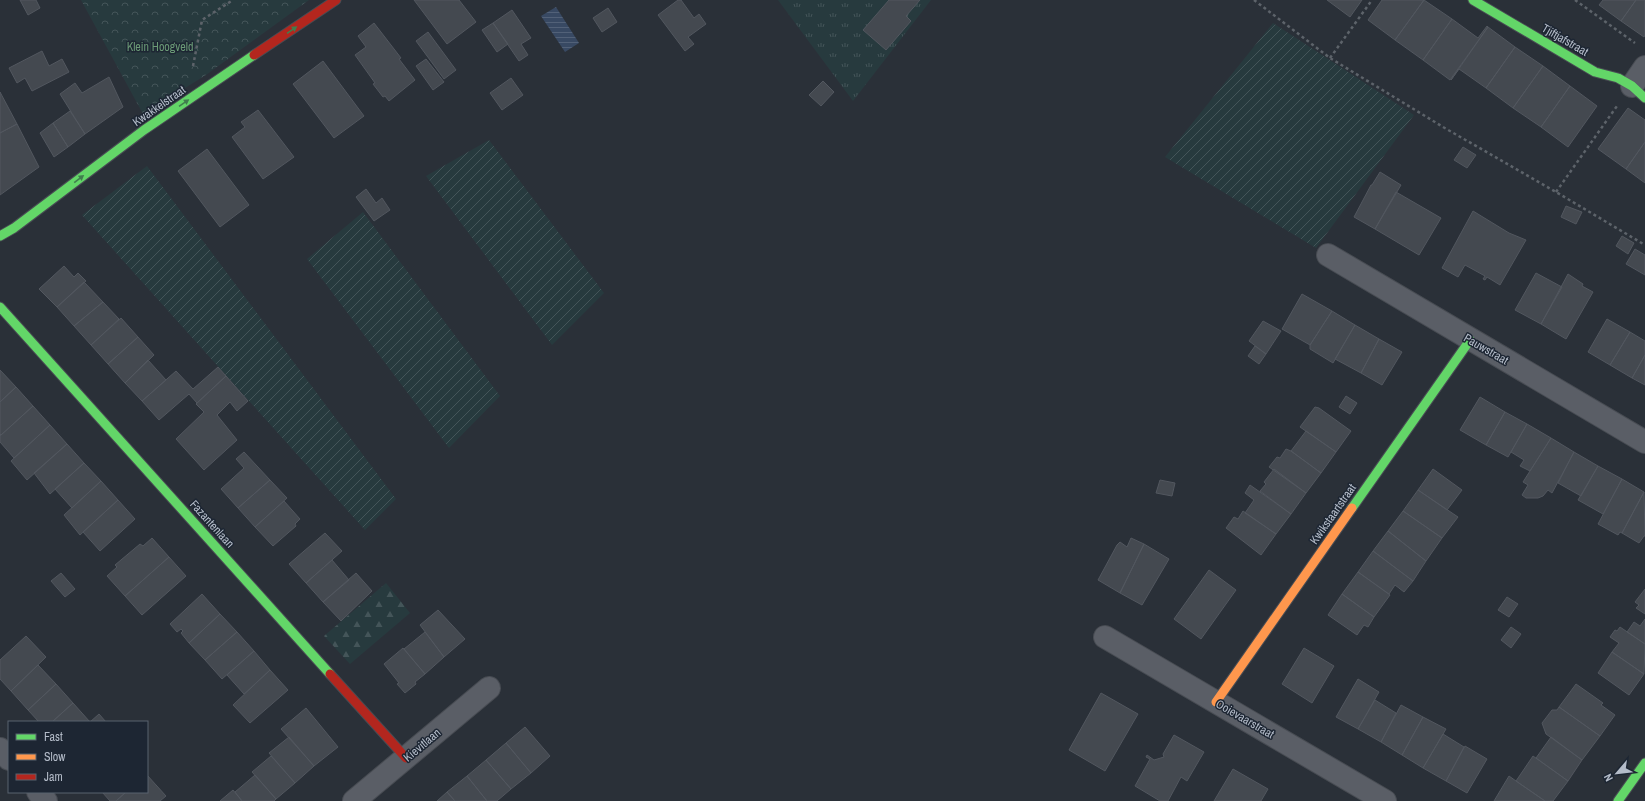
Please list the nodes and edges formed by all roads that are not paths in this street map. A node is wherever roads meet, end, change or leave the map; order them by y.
1 (336, 0) edge
2 (1473, 0) edge
3 (1645, 67) edge
4 (1638, 92) edge
5 (0, 236) edge
6 (1328, 256) dead end
7 (0, 307) edge
8 (1470, 340) junction
9 (1645, 442) edge
10 (1105, 637) dead end
11 (489, 688) dead end
12 (1216, 702) junction
13 (0, 749) edge
14 (8, 758) edge
15 (406, 758) junction
16 (1645, 763) edge
17 (39, 793) edge
18 (46, 801) edge
19 (354, 801) edge
20 (1385, 801) edge
21 (1618, 801) edge

5 -> 1 street, Kwakkelstraat
2 - 4 street, Tjiftjafstraat
3 - 4 street
6 - 8 street, Pauwstraat
7 - 15 street, Fazantenlaan
8 - 9 street, Pauwstraat
8 - 12 street, Kwikstaartstraat
10 - 12 street, Ooievaarstraat
11 - 15 street, Kievitlaan
12 - 20 street, Ooievaarstraat
13 - 14 street
15 - 19 street, Kievitlaan
16 - 21 street
17 - 18 street

